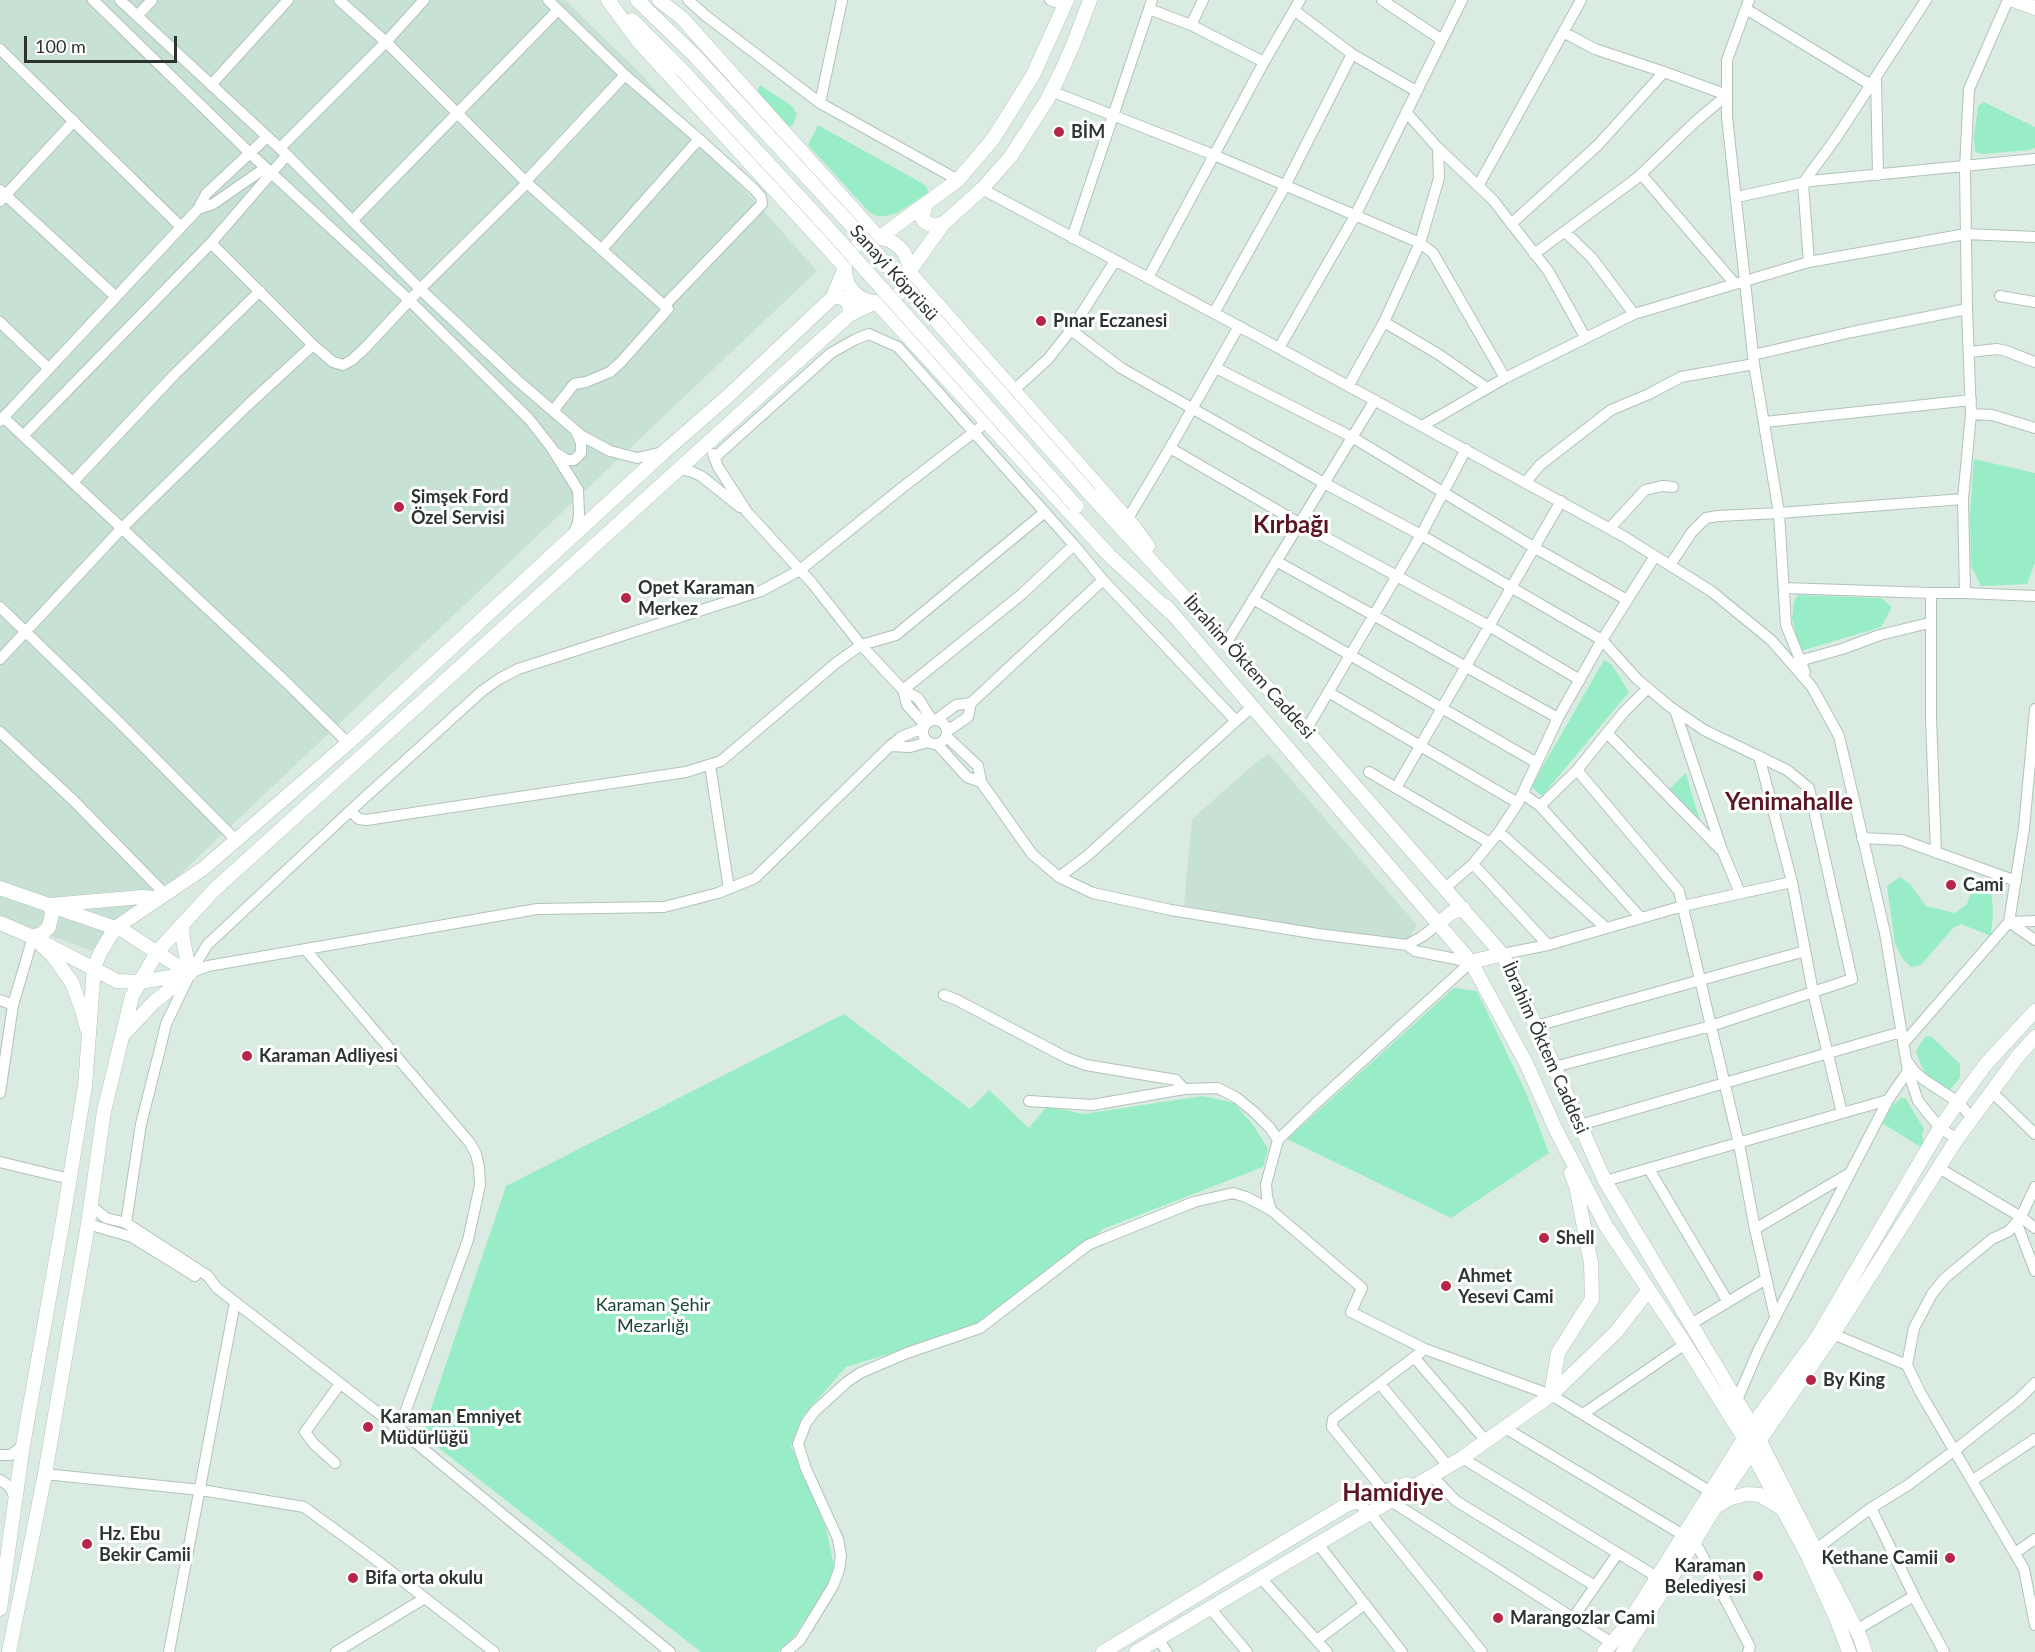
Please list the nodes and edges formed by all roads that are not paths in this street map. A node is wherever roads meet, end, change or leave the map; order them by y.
1 (93, 0) edge
2 (120, 0) edge
3 (152, 0) edge
4 (288, 0) edge
5 (339, 0) edge
6 (424, 0) edge
7 (548, 0) edge
8 (609, 0) edge
9 (637, 0) edge
10 (658, 0) edge
11 (688, 0) edge
12 (842, 0) edge
13 (1050, 0) edge
14 (1090, 0) edge
15 (1203, 0) edge
16 (1300, 0) edge
17 (1382, 0) edge
18 (1462, 0) edge
19 (1581, 0) edge
20 (1926, 0) edge
21 (2008, 0) edge
22 (2013, 0) edge
23 (1066, 3) edge
24 (1150, 4) edge
25 (1748, 4) edge
26 (2035, 8) edge
27 (558, 10) junction
28 (1294, 10) junction
29 (137, 16) junction
30 (1191, 25) junction
31 (1563, 32) junction
32 (1442, 40) junction
33 (386, 42) junction
34 (0, 49) edge
35 (1352, 54) junction
36 (1264, 62) junction
37 (1664, 72) junction
38 (625, 75) junction
39 (1873, 81) junction
40 (211, 85) junction
41 (1051, 91) junction
42 (1416, 91) junction
43 (1727, 95) junction
44 (820, 103) junction
45 (1406, 112) junction
46 (458, 115) junction
47 (1112, 115) junction
48 (74, 121) junction
49 (267, 137) junction
50 (699, 139) junction
51 (1438, 148) junction
52 (284, 151) junction
53 (250, 154) junction
54 (1214, 155) junction
55 (2035, 159) edge
56 (1965, 168) junction
57 (268, 171) junction
58 (1641, 174) junction
59 (1878, 175) junction
60 (958, 180) junction
61 (526, 182) junction
62 (1803, 183) junction
63 (1285, 186) junction
64 (1478, 186) junction
65 (982, 189) junction
66 (2, 196) edge
67 (1737, 197) junction
68 (926, 204) junction
69 (198, 209) junction
70 (1355, 216) junction
71 (352, 221) junction
72 (944, 223) junction
73 (1512, 224) junction
74 (181, 227) junction
75 (1565, 232) junction
76 (1966, 234) junction
77 (2035, 237) edge
78 (879, 238) junction
79 (1072, 238) junction
80 (211, 243) junction
81 (1420, 243) junction
82 (602, 249) junction
83 (1534, 254) junction
84 (1115, 261) junction
85 (1809, 262) junction
86 (845, 267) junction
87 (909, 272) junction
88 (1148, 278) junction
89 (1746, 281) junction
90 (1735, 284) junction
91 (420, 289) junction
92 (260, 291) junction
93 (115, 296) junction
94 (2000, 296) dead end
95 (833, 297) junction
96 (409, 300) junction
97 (876, 302) junction
98 (2035, 302) edge
99 (665, 305) junction
100 (1967, 309) junction
101 (1214, 313) junction
102 (1634, 314) junction
103 (849, 315) junction
104 (0, 322) edge
105 (1384, 322) junction
106 (1239, 326) junction
107 (1071, 330) junction
108 (1585, 338) junction
109 (313, 345) junction
110 (1279, 348) junction
111 (1969, 352) junction
112 (1754, 360) junction
113 (2035, 362) edge
114 (48, 368) junction
115 (1216, 368) junction
116 (1505, 378) junction
117 (1348, 386) junction
118 (1487, 388) junction
119 (1014, 390) junction
120 (1375, 400) junction
121 (1971, 400) junction
122 (1193, 409) junction
123 (553, 411) junction
124 (1971, 414) junction
125 (2, 419) edge
126 (987, 422) junction
127 (1765, 422) junction
128 (1422, 426) junction
129 (2035, 428) edge
130 (575, 430) junction
131 (975, 432) junction
132 (23, 436) junction
133 (713, 437) junction
134 (1352, 437) junction
135 (1170, 448) junction
136 (1466, 449) junction
137 (664, 452) junction
138 (555, 453) junction
139 (714, 458) junction
140 (677, 470) junction
141 (73, 482) junction
142 (1526, 482) junction
143 (1324, 483) junction
144 (1673, 487) dead end
145 (1090, 494) joint
146 (1443, 494) junction
147 (1963, 499) junction
148 (1561, 501) junction
149 (1076, 506) joint
150 (747, 512) junction
151 (1045, 512) junction
152 (1779, 513) junction
153 (1127, 520) junction
154 (1299, 523) junction
155 (122, 528) junction
156 (1610, 528) junction
157 (1421, 535) junction
158 (573, 536) junction
159 (1074, 545) junction
160 (1534, 548) junction
161 (1655, 556) junction
162 (1276, 561) junction
163 (1670, 565) junction
164 (800, 570) junction
165 (1396, 576) junction
166 (1103, 580) junction
167 (1512, 587) junction
168 (1784, 588) junction
169 (1965, 592) junction
170 (1931, 593) junction
171 (2035, 596) edge
172 (1253, 599) junction
173 (1627, 600) junction
174 (1190, 603) junction
175 (0, 608) edge
176 (1170, 612) junction
177 (1374, 614) junction
178 (1929, 622) junction
179 (1489, 626) junction
180 (26, 632) junction
181 (1602, 640) junction
182 (1227, 642) junction
183 (861, 645) junction
184 (1349, 655) junction
185 (0, 659) edge
186 (1799, 661) junction
187 (1465, 665) junction
188 (1581, 680) junction
189 (1812, 687) junction
190 (1648, 688) junction
191 (903, 690) junction
192 (1328, 692) junction
193 (971, 703) junction
194 (1253, 706) junction
195 (1442, 707) junction
196 (2035, 709) edge
197 (1674, 710) junction
198 (1558, 718) junction
199 (1236, 721) junction
200 (929, 723) junction
201 (1306, 730) junction
202 (0, 732) edge
203 (1607, 733) junction
204 (939, 738) junction
205 (348, 743) junction
206 (1420, 744) junction
207 (890, 746) junction
208 (1759, 756) junction
209 (1537, 763) junction
210 (710, 765) junction
211 (2032, 766) edge
212 (1578, 770) junction
213 (1369, 772) dead end
214 (1396, 788) junction
215 (1520, 798) junction
216 (1540, 806) junction
217 (350, 811) junction
218 (1499, 832) junction
219 (1862, 838) junction
220 (236, 840) junction
221 (1490, 843) junction
222 (1722, 850) junction
223 (1936, 853) junction
224 (1473, 864) junction
225 (1059, 877) junction
226 (2016, 881) junction
227 (1792, 882) junction
228 (0, 888) edge
229 (1445, 888) junction
230 (729, 889) junction
231 (1740, 893) junction
232 (160, 896) junction
233 (50, 905) junction
234 (1683, 906) junction
235 (1463, 908) junction
236 (1641, 918) junction
237 (2035, 921) edge
238 (2009, 922) junction
239 (0, 923) edge
240 (1438, 924) junction
241 (182, 925) junction
242 (115, 927) junction
243 (1606, 928) junction
244 (33, 937) junction
245 (2035, 940) edge
246 (1407, 945) junction
247 (1548, 945) junction
248 (305, 949) junction
249 (1805, 951) junction
250 (158, 952) junction
251 (1502, 954) junction
252 (1472, 962) junction
253 (94, 968) junction
254 (190, 974) junction
255 (1701, 980) junction
256 (139, 982) junction
257 (1813, 992) junction
258 (944, 995) dead end
259 (0, 1000) edge
260 (13, 1005) junction
261 (2035, 1011) edge
262 (1536, 1026) junction
263 (1711, 1026) junction
264 (1901, 1032) junction
265 (121, 1037) junction
266 (2035, 1037) edge
267 (90, 1040) junction
268 (1903, 1044) junction
269 (1828, 1052) junction
270 (1907, 1065) junction
271 (1554, 1067) junction
272 (1724, 1082) junction
273 (1184, 1089) junction
274 (1992, 1092) junction
275 (0, 1093) edge
276 (1888, 1100) junction
277 (1029, 1101) dead end
278 (1958, 1102) junction
279 (1842, 1113) junction
280 (1972, 1118) junction
281 (1580, 1125) junction
282 (1941, 1128) junction
283 (1556, 1130) junction
284 (2035, 1134) edge
285 (1957, 1139) junction
286 (1278, 1140) junction
287 (1739, 1144) junction
288 (0, 1162) edge
289 (1939, 1168) junction
290 (1649, 1169) junction
291 (1850, 1173) junction
292 (70, 1179) junction
293 (1605, 1181) junction
294 (2035, 1186) edge
295 (91, 1206) junction
296 (1271, 1210) junction
297 (2019, 1221) junction
298 (126, 1223) junction
299 (88, 1224) junction
300 (2035, 1228) edge
301 (1755, 1229) junction
302 (2035, 1271) edge
303 (1766, 1279) junction
304 (217, 1288) junction
305 (1648, 1292) junction
306 (235, 1302) junction
307 (1728, 1302) junction
308 (1775, 1317) junction
309 (1691, 1324) junction
310 (1833, 1334) junction
311 (1685, 1344) junction
312 (1425, 1348) junction
313 (1414, 1357) junction
314 (1907, 1365) junction
315 (2035, 1383) edge
316 (340, 1384) junction
317 (1380, 1384) junction
318 (1551, 1395) junction
319 (1737, 1400) junction
320 (1582, 1414) junction
321 (1752, 1426) junction
322 (1505, 1428) junction
323 (399, 1429) junction
324 (1744, 1438) junction
325 (2035, 1439) edge
326 (1760, 1440) junction
327 (1486, 1441) junction
328 (23, 1445) junction
329 (1955, 1450) junction
330 (1751, 1453) junction
331 (0, 1455) edge
332 (1462, 1458) junction
333 (335, 1463) dead end
334 (1448, 1466) junction
335 (45, 1474) junction
336 (1432, 1476) junction
337 (0, 1480) edge
338 (1973, 1480) junction
339 (201, 1490) junction
340 (1711, 1491) junction
341 (1383, 1496) junction
342 (16, 1500) junction
343 (1356, 1502) junction
344 (1715, 1508) junction
345 (1871, 1508) junction
346 (1782, 1509) junction
347 (1370, 1513) junction
348 (1688, 1539) junction
349 (2035, 1539) edge
350 (1318, 1544) junction
351 (1618, 1553) junction
352 (1812, 1553) junction
353 (2015, 1553) junction
354 (1657, 1577) junction
355 (1261, 1578) junction
356 (1595, 1586) junction
357 (1914, 1596) junction
358 (425, 1598) junction
359 (1365, 1604) junction
360 (0, 1607) edge
361 (1210, 1608) junction
362 (1573, 1618) junction
363 (2035, 1625) edge
364 (1856, 1630) junction
365 (1158, 1639) junction
366 (1317, 1640) junction
367 (1613, 1649) edge
368 (11, 1652) edge
369 (169, 1652) edge
370 (336, 1652) edge
371 (494, 1652) edge
372 (670, 1652) edge
373 (786, 1652) edge
374 (1103, 1652) edge
375 (1136, 1652) edge
376 (1167, 1652) edge
377 (1248, 1652) edge
378 (1327, 1652) edge
379 (1402, 1652) edge
380 (1482, 1652) edge
381 (1748, 1652) edge
382 (1849, 1652) edge
383 (1865, 1652) edge
384 (1944, 1652) edge

1 - 53 street
2 - 29 street
3 - 29 street
4 - 40 street
5 - 33 street
6 - 33 street
7 - 27 street
8 - 86 main road
8 - 149 main road, Sanayi Köprüsü, bridge
9 - 145 main road, Sanayi Köprüsü, bridge
10 - 78 main road
11 - 44 street
12 - 44 street
13 - 23 street
14 - 41 main road
15 - 30 street
16 - 28 street
17 - 32 street
18 - 32 street
19 - 31 street
20 - 39 street
21 - 56 street
22 - 26 main road
23 - 60 main road
24 - 30 street
24 - 47 street
25 - 39 street
25 - 43 street
27 - 38 street
27 - 46 street
28 - 35 street
28 - 36 street
29 - 40 street
30 - 36 street
31 - 37 street
31 - 64 street
32 - 42 street
33 - 46 street
33 - 52 street
34 - 48 street
35 - 42 street
35 - 63 street
36 - 54 street
37 - 43 street
37 - 73 street
38 - 50 street
38 - 61 street
39 - 59 street
39 - 62 street
40 - 49 street
41 - 47 street
41 - 65 main road
42 - 45 street
43 - 58 street
43 - 67 street
44 - 60 street
45 - 51 street
45 - 70 street
46 - 61 street
46 - 71 street
47 - 54 street
47 - 79 street
48 - 66 street
48 - 74 street
49 - 52 street
49 - 53 street
50 - 82 street
50 - 99 street
51 - 64 street
51 - 81 street
52 - 57 street
52 - 71 street
53 - 57 street
53 - 69 street
54 - 63 street
54 - 88 street
55 - 56 street
56 - 59 street
56 - 76 street
57 - 69 street
57 - 80 street
57 - 96 street
58 - 75 street
58 - 90 street
59 - 62 street
60 - 68 main road
61 - 82 street
61 - 91 street
62 - 67 street
62 - 85 street
63 - 70 street
63 - 101 street
64 - 73 street
65 - 72 main road
65 - 79 street
66 - 93 street
67 - 89 street
68 - 72 main road
68 - 78 main road
69 - 74 street
70 - 81 street
70 - 110 street
71 - 91 street
72 - 87 main road
73 - 83 street
74 - 93 street
75 - 83 street
75 - 102 street
76 - 77 street
76 - 85 street
76 - 100 street
78 - 86 main road
78 - 87 main road
79 - 84 street
80 - 92 street
80 - 132 street
81 - 105 street
81 - 116 street
82 - 99 street
83 - 108 street
84 - 88 street
84 - 107 street
85 - 89 street
86 - 95 main road
86 - 97 main road
87 - 97 main road
87 - 119 main road
88 - 101 street
89 - 90 street
89 - 112 street
90 - 102 street
91 - 96 street
91 - 123 street
92 - 109 street
92 - 141 street
93 - 114 street
94 - 98 street
95 - 103 main road
95 - 137 main road
96 - 109 street
96 - 138 street
97 - 103 main road
97 - 126 main road
99 - 123 street
100 - 111 street
100 - 112 street
101 - 106 street
102 - 108 street
103 - 133 main road
104 - 114 street
105 - 117 street
105 - 118 street
106 - 110 street
106 - 115 street
107 - 119 street
107 - 122 street
108 - 116 street
109 - 155 street
110 - 117 street
111 - 113 street
111 - 121 street
112 - 127 street
112 - 142 street
114 - 125 street
115 - 122 street
115 - 134 street
116 - 118 street
117 - 120 street
118 - 128 street
119 - 153 main road
120 - 128 street
120 - 134 street
121 - 124 street
121 - 127 street
122 - 135 street
122 - 143 street
123 - 130 street
124 - 129 street
124 - 147 street
125 - 132 street
126 - 131 street
126 - 176 main road
127 - 152 street
128 - 136 street
130 - 137 street
130 - 138 street
131 - 139 street
131 - 151 street
131 - 164 street
132 - 141 street
133 - 139 street
133 - 140 main road
134 - 143 street
134 - 146 street
135 - 153 street
135 - 154 street
136 - 142 street
136 - 146 street
137 - 158 main road
138 - 158 street
139 - 150 street
140 - 150 street
140 - 241 main road
141 - 155 street
142 - 148 street
143 - 154 street
143 - 157 street
144 - 156 street
145 - 174 main road, İbrahim Öktem Caddesi
146 - 157 street
146 - 160 street
147 - 152 street
147 - 169 street
148 - 156 street
148 - 160 street
149 - 176 main road, İbrahim Öktem Caddesi
150 - 164 street
151 - 159 street
151 - 183 street
152 - 163 street
152 - 168 street
153 - 174 main road
154 - 162 street
154 - 165 street
155 - 180 street
155 - 205 street
156 - 161 street
157 - 165 street
157 - 167 street
158 - 205 main road
159 - 166 street
159 - 191 street
160 - 167 street
160 - 173 street
161 - 163 street
161 - 173 street
162 - 172 street
162 - 177 street
163 - 189 street
164 - 183 street
164 - 217 street
165 - 177 street
165 - 179 street
166 - 193 street
166 - 199 street
167 - 179 street
167 - 181 street
168 - 170 street
168 - 186 street
169 - 170 street
169 - 171 street
170 - 178 street
172 - 182 street
172 - 184 street
173 - 181 street
174 - 182 main road, İbrahim Öktem Caddesi
175 - 180 street
176 - 194 main road, İbrahim Öktem Caddesi
177 - 184 street
177 - 187 street
178 - 186 street
178 - 223 street
179 - 187 street
179 - 188 street
180 - 185 street
180 - 220 street
181 - 188 street
181 - 190 street
182 - 201 main road, İbrahim Öktem Caddesi
183 - 191 street
183 - 210 street
184 - 192 street
184 - 195 street
186 - 189 street
187 - 195 street
187 - 198 street
188 - 198 street
189 - 219 street
190 - 197 street
190 - 203 street
191 - 200 street
192 - 201 street
192 - 206 street
193 - 200 street
193 - 204 street
194 - 199 street
194 - 240 main road, İbrahim Öktem Caddesi
195 - 206 street
195 - 209 street
196 - 211 street
197 - 208 street
197 - 222 street
198 - 209 street
199 - 225 street
200 - 204 street
200 - 204 street
200 - 207 street
201 - 229 main road, İbrahim Öktem Caddesi
202 - 232 street
203 - 212 street
203 - 222 street
204 - 207 street
204 - 225 street
205 - 220 main road
206 - 214 street
206 - 215 street
207 - 230 street
208 - 227 street
208 - 257 street
209 - 215 street
210 - 217 street
210 - 230 street
211 - 226 street
212 - 216 street
212 - 234 street
213 - 214 street
214 - 221 street
215 - 216 street
215 - 218 street
216 - 236 street
217 - 254 street
218 - 221 street
218 - 243 street
219 - 223 street
219 - 264 street
220 - 232 main road
221 - 224 street
222 - 231 street
223 - 226 street
224 - 229 street
224 - 247 street
225 - 246 street
226 - 238 street
227 - 231 street
227 - 249 street
228 - 233 main road
229 - 235 main road, İbrahim Öktem Caddesi
230 - 248 street
231 - 234 street
232 - 233 main road
232 - 242 main road
233 - 242 main road
233 - 244 main road
234 - 236 street
234 - 255 street
235 - 240 main road
235 - 251 main road, İbrahim Öktem Caddesi
236 - 243 street
237 - 238 street
238 - 245 street
238 - 268 street
239 - 244 main road
240 - 246 street
240 - 252 main road, İbrahim Öktem Caddesi
241 - 250 main road
241 - 254 main road
242 - 250 main road
242 - 253 main road
243 - 247 street
244 - 253 main road
244 - 260 street
244 - 267 main road
246 - 252 street
247 - 251 street
248 - 254 street
248 - 323 street
249 - 255 street
249 - 257 street
250 - 254 main road
250 - 256 main road
251 - 252 main road
251 - 262 main road, İbrahim Öktem Caddesi
252 - 283 main road, İbrahim Öktem Caddesi
252 - 286 street
253 - 256 main road
253 - 267 main road
254 - 256 main road
254 - 265 main road
254 - 298 street
255 - 262 street
255 - 263 street
256 - 265 main road
257 - 263 street
257 - 269 street
258 - 273 street
259 - 260 street
260 - 275 street
261 - 278 main road
262 - 271 main road, İbrahim Öktem Caddesi
263 - 271 street
263 - 272 street
264 - 268 street
264 - 269 street
265 - 295 main road
266 - 274 main road
267 - 292 main road
268 - 270 street
269 - 272 street
269 - 279 street
270 - 276 street
270 - 278 street
270 - 282 street
271 - 281 main road, İbrahim Öktem Caddesi
272 - 281 street
272 - 287 street
273 - 277 street
273 - 286 street
274 - 280 main road
274 - 284 street
276 - 279 street
276 - 291 street
278 - 280 street
278 - 282 main road
279 - 287 street
280 - 285 main road
281 - 293 main road, İbrahim Öktem Caddesi
282 - 285 street
282 - 321 main road
283 - 305 main road, İbrahim Öktem Caddesi
283 - 318 main road
285 - 289 main road
286 - 296 street
287 - 290 street
287 - 301 street
288 - 292 street
289 - 297 street
289 - 310 main road
290 - 293 street
290 - 307 street
291 - 301 street
291 - 308 street
292 - 328 main road
293 - 309 main road, İbrahim Öktem Caddesi
294 - 297 street
295 - 298 street
295 - 299 main road
296 - 312 street
296 - 373 street
297 - 300 street
297 - 302 street
297 - 314 street
298 - 304 street
299 - 304 street
299 - 335 main road
301 - 303 street
303 - 307 street
303 - 308 street
304 - 306 street
305 - 311 main road, İbrahim Öktem Caddesi
305 - 318 main road
306 - 316 street
306 - 339 street
307 - 309 street
308 - 319 street
309 - 319 main road, İbrahim Öktem Caddesi
310 - 314 street
310 - 326 main road
311 - 320 street
311 - 324 main road, İbrahim Öktem Caddesi
312 - 313 street
312 - 318 street
313 - 317 street
313 - 327 street
314 - 329 street
315 - 329 street
316 - 323 street
316 - 333 street
317 - 334 street
317 - 341 street
318 - 320 street
318 - 322 main road
319 - 321 main road, İbrahim Öktem Caddesi
320 - 340 street
321 - 324 main road
321 - 326 main road, İbrahim Öktem Caddesi
322 - 327 main road
322 - 348 street
323 - 372 street
324 - 330 main road, İbrahim Öktem Caddesi
324 - 340 main road
325 - 338 street
326 - 330 main road
326 - 352 main road, İbrahim Öktem Caddesi
327 - 332 main road
328 - 331 street
328 - 342 main road
329 - 338 street
329 - 345 street
330 - 344 main road
330 - 346 main road, İbrahim Öktem Caddesi
332 - 334 main road
332 - 351 street
334 - 336 main road
335 - 339 street
335 - 368 main road
336 - 341 main road
336 - 356 street
337 - 342 street
338 - 353 street
339 - 358 street
339 - 369 street
340 - 348 main road
341 - 343 main road
341 - 347 main road
341 - 362 street
342 - 360 main road
343 - 347 street
343 - 374 main road
344 - 346 main road
344 - 348 main road
345 - 352 street
345 - 357 street
346 - 352 main road, İbrahim Öktem Caddesi
347 - 350 main road
347 - 380 street
348 - 354 main road
348 - 367 main road
348 - 381 street
349 - 353 street
350 - 355 main road
350 - 359 street
351 - 354 street
351 - 356 street
352 - 364 main road, İbrahim Öktem Caddesi
352 - 382 main road, İbrahim Öktem Caddesi
353 - 363 street
354 - 367 main road
355 - 361 main road
355 - 366 street
356 - 362 street
357 - 364 street
357 - 384 street
358 - 370 street
358 - 371 street
359 - 366 street
359 - 379 street
361 - 365 main road
361 - 377 street
362 - 367 street
364 - 383 main road, İbrahim Öktem Caddesi
365 - 375 main road
365 - 376 street
366 - 378 street

